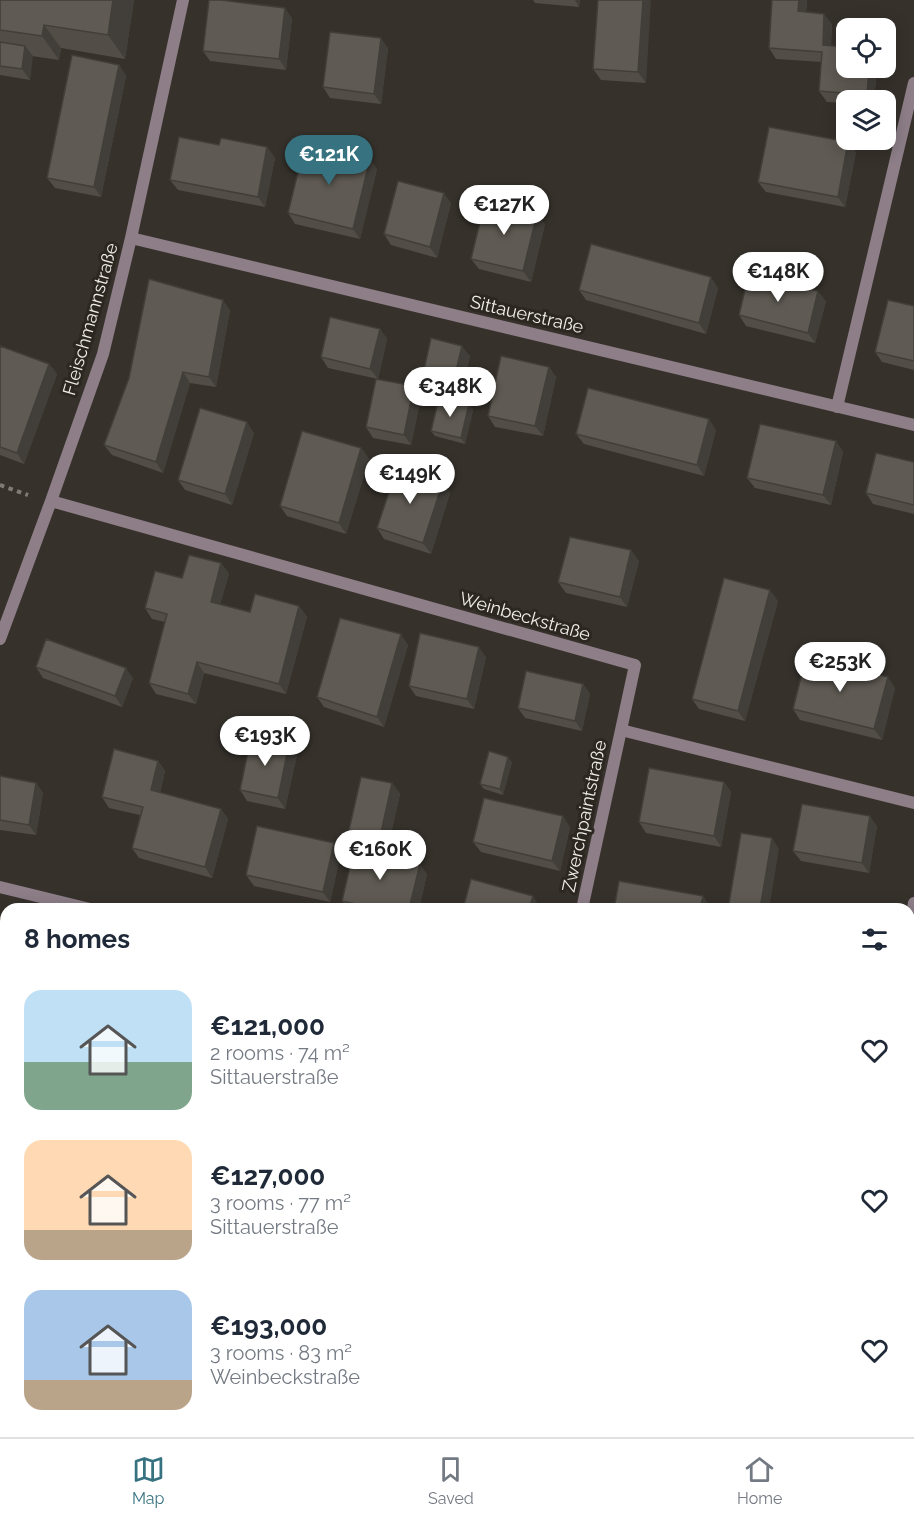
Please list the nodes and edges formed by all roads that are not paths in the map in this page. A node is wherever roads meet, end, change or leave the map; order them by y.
1 (183, 0) edge
2 (914, 83) edge
3 (131, 238) junction
4 (837, 407) junction
5 (914, 425) edge
6 (51, 501) junction
7 (0, 639) edge
8 (621, 730) junction
9 (914, 803) edge
10 (0, 887) edge
11 (65, 903) edge
12 (583, 903) edge

1 - 3 street, Fleischmannstraße
2 - 4 street
3 - 4 street, Sittauerstraße
3 - 6 street, Fleischmannstraße
4 - 5 street, Sittauerstraße
6 - 7 street, Fleischmannstraße
6 - 8 street, Weinbeckstraße
8 - 9 street
8 - 12 street, Zwerchpaintstraße
10 - 11 street

